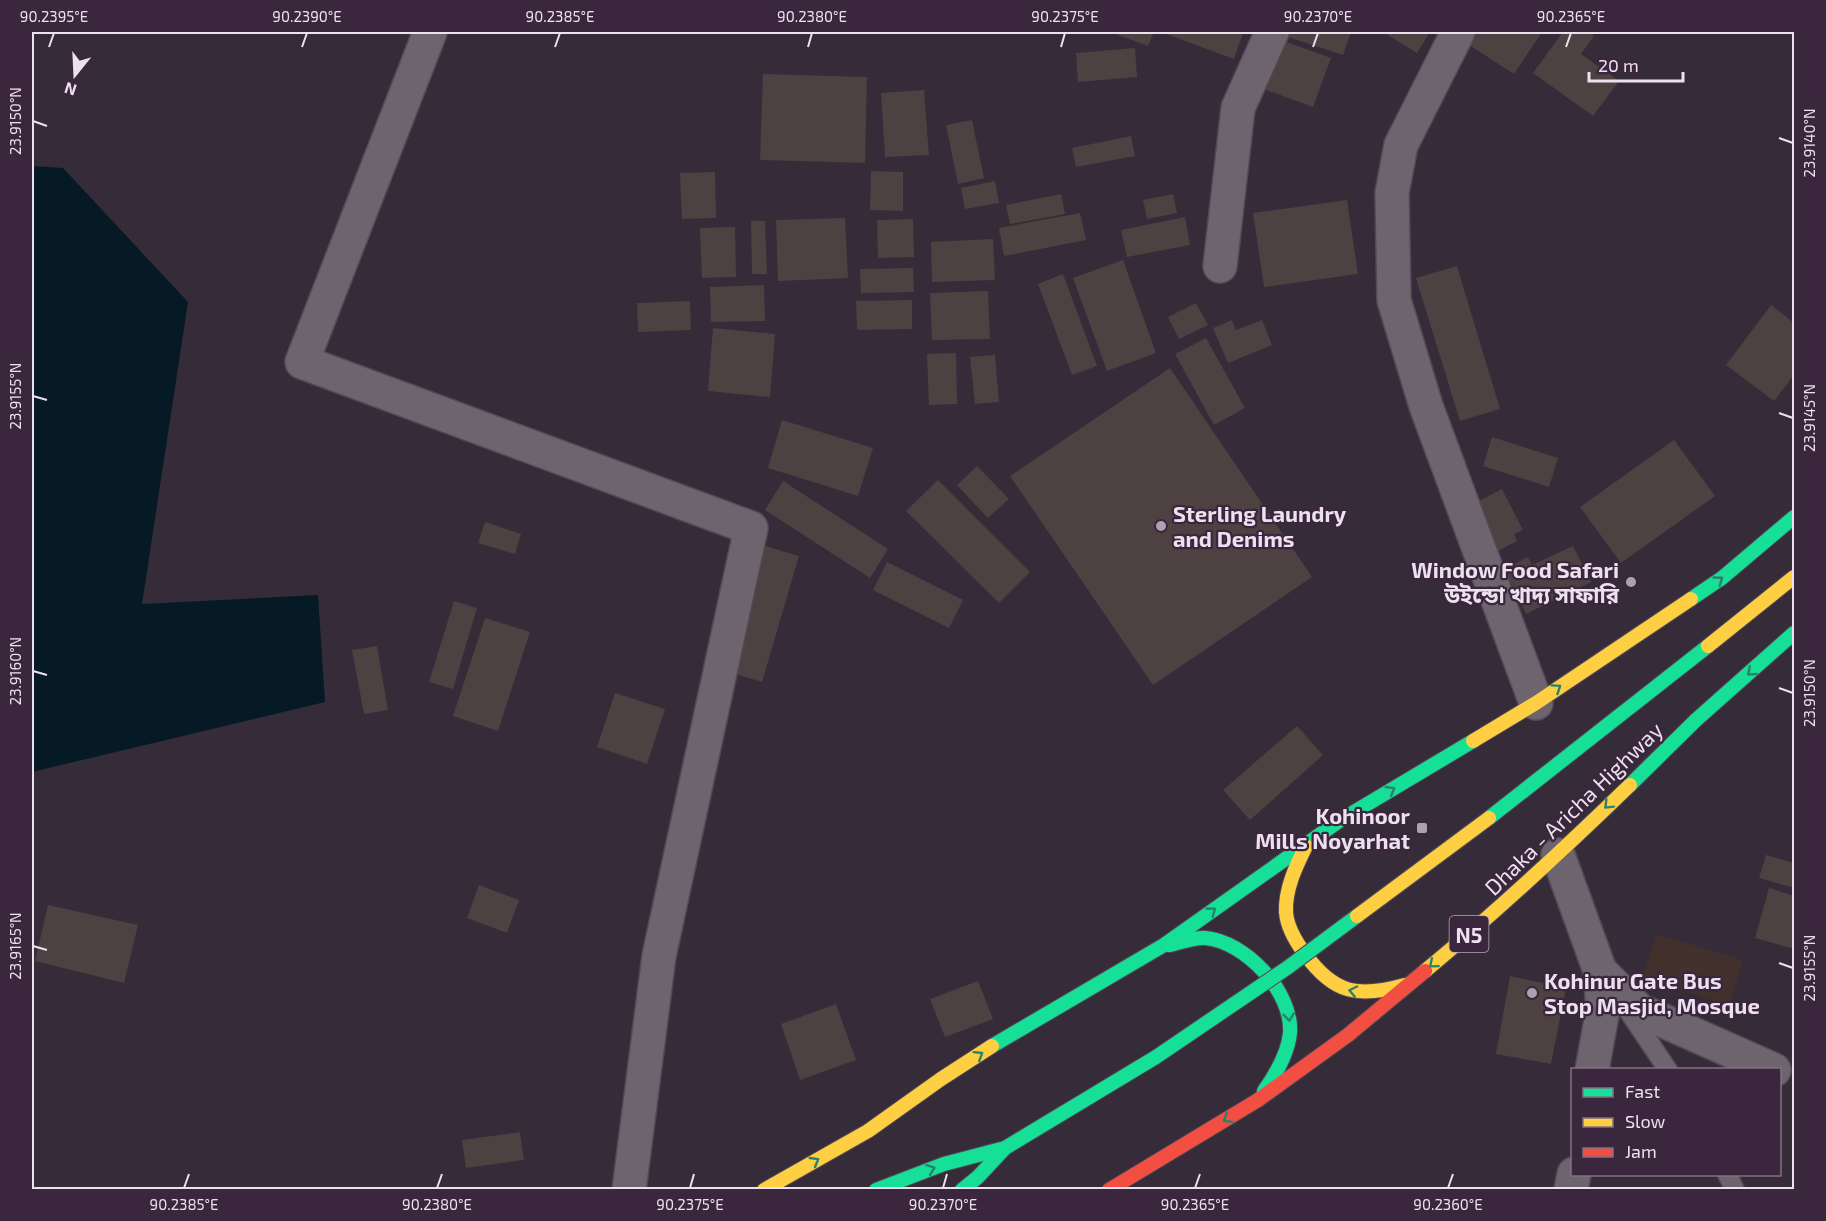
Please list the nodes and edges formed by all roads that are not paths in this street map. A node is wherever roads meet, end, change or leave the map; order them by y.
1 (430, 32) edge
2 (1272, 32) edge
3 (1458, 32) edge
4 (1220, 266) dead end
5 (1794, 518) edge
6 (1794, 577) edge
7 (1794, 633) edge
8 (1536, 703) junction
9 (1306, 846) junction
10 (1558, 855) junction
11 (1164, 945) junction
12 (1600, 971) junction
13 (1410, 983) junction
14 (1592, 1068) edge
15 (1667, 1068) edge
16 (1769, 1068) edge
17 (1258, 1100) junction
18 (1005, 1148) junction
19 (1728, 1176) edge
20 (629, 1190) edge
21 (764, 1190) edge
22 (876, 1190) edge
23 (962, 1190) edge
24 (1108, 1190) edge
25 (1735, 1190) edge

1 - 20 street
2 - 4 street
3 - 8 street
8 -> 5 highway
6 - 18 highway, bridge
7 -> 10 highway, Dhaka - Aricha Highway / N5
9 -> 8 highway
11 -> 9 highway
13 -> 9 highway
10 - 12 street
10 -> 13 highway, Dhaka - Aricha Highway / N5
11 -> 17 highway
21 -> 11 highway
12 - 14 street
12 - 15 lane
12 - 16 street
13 - 17 highway, Dhaka - Aricha Highway / N5
17 -> 24 highway, Dhaka - Aricha Highway / N5
22 -> 18 highway
18 - 23 highway
19 - 25 lane

